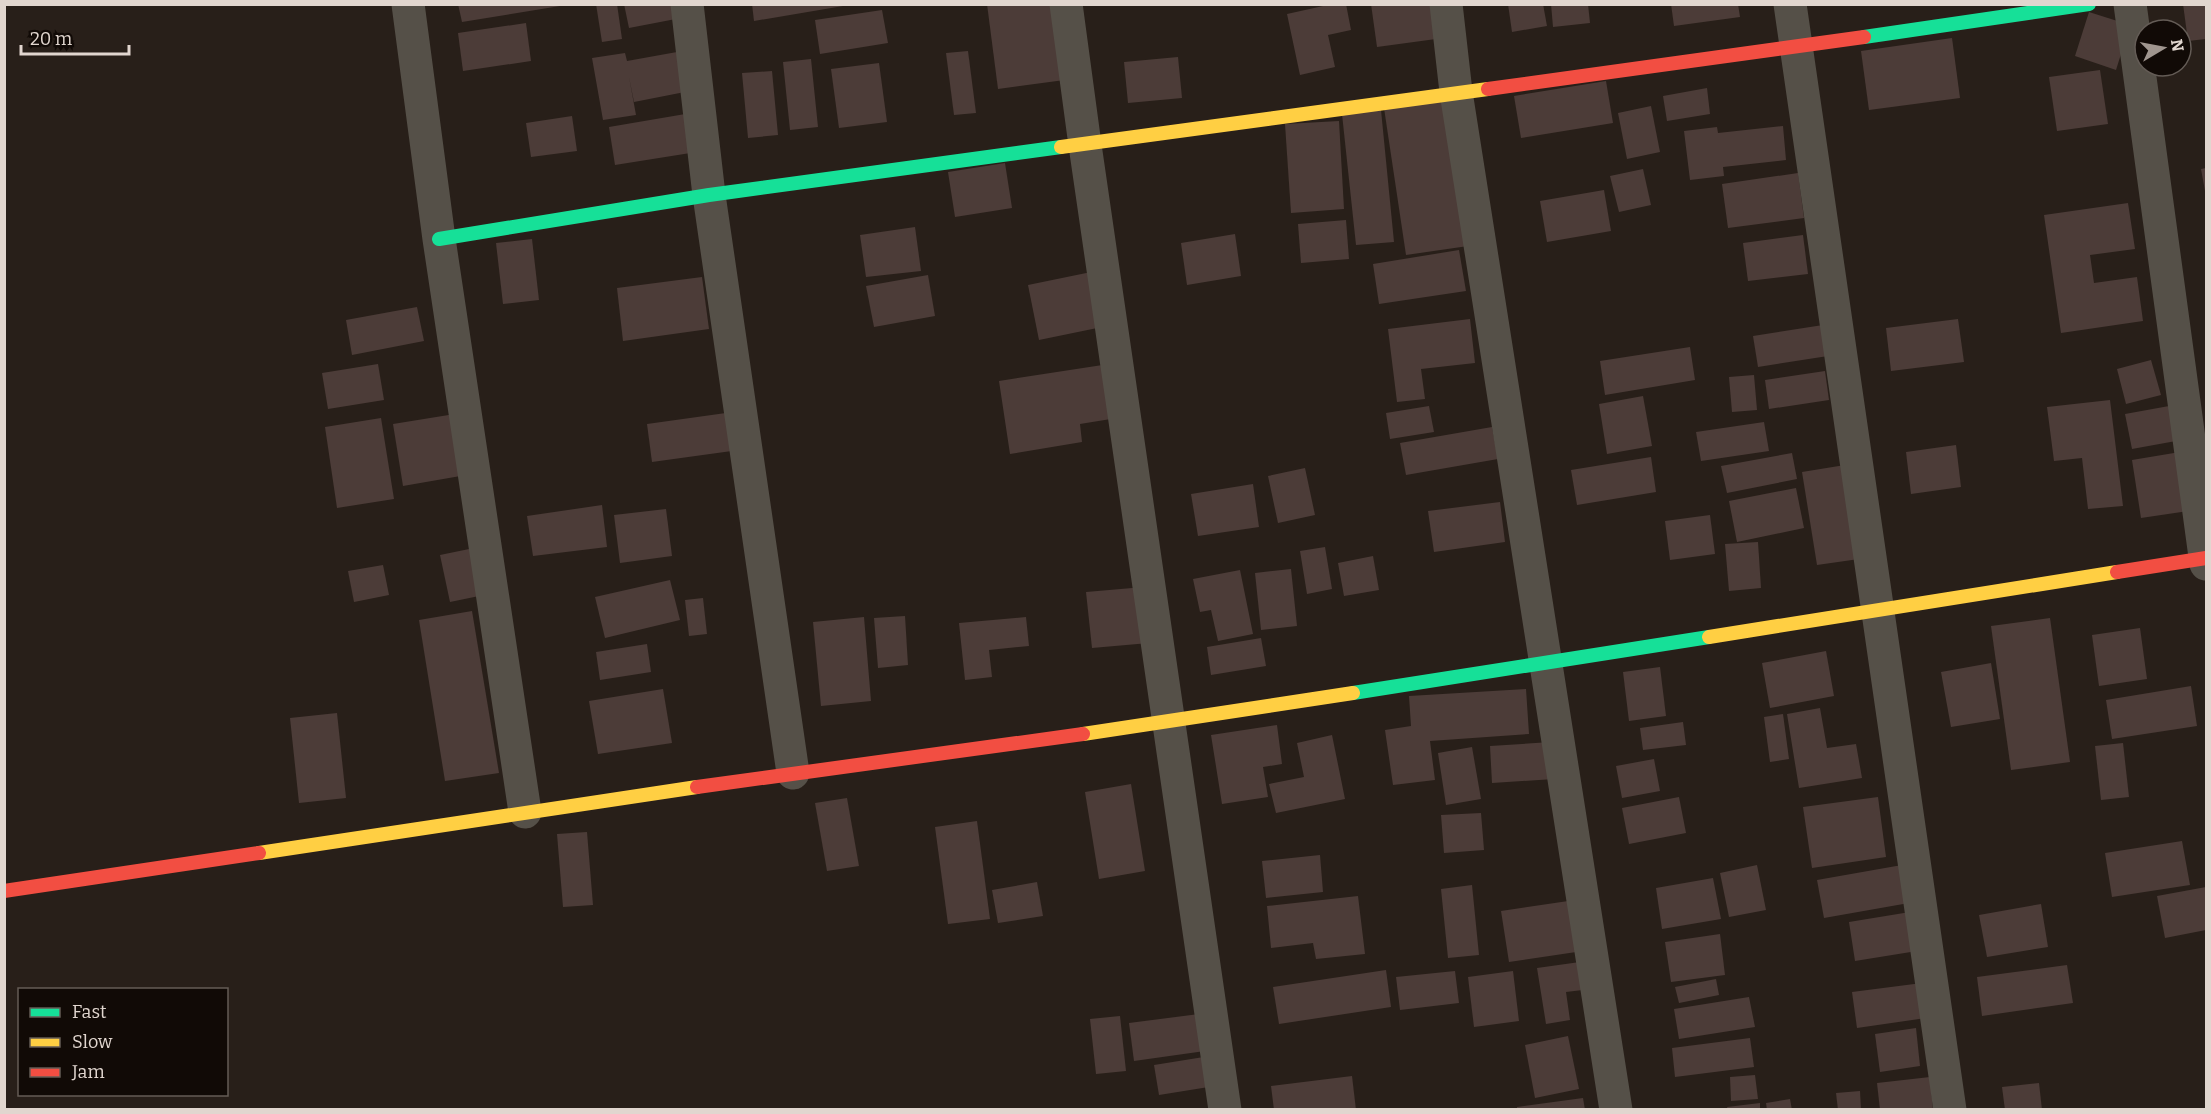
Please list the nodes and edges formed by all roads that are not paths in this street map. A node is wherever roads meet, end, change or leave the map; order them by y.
1 (408, 4) edge
2 (687, 4) edge
3 (1066, 4) edge
4 (1446, 4) edge
5 (1790, 4) edge
6 (2089, 4) edge
7 (2130, 4) edge
8 (1796, 46) junction
9 (1456, 92) junction
10 (1084, 144) junction
11 (709, 195) junction
12 (439, 239) junction
13 (2206, 558) edge
14 (2206, 564) edge
15 (1877, 610) junction
16 (1545, 664) junction
17 (1168, 722) junction
18 (793, 772) junction
19 (525, 812) junction
20 (4, 891) edge
21 (1225, 1110) edge
22 (1616, 1110) edge
23 (1950, 1110) edge

1 - 12 street
2 - 11 street
3 - 10 street
4 - 9 street
5 - 8 street
6 - 8 street
7 - 13 street
8 - 9 street
8 - 15 street
9 - 10 street
9 - 16 street
10 - 11 street
10 - 17 street
11 - 12 street
11 - 18 street
12 - 19 street
13 - 14 street
13 - 15 street
15 - 16 street
15 - 23 street
16 - 17 street
16 - 22 street
17 - 18 street
17 - 21 street
18 - 19 street
19 - 20 street

